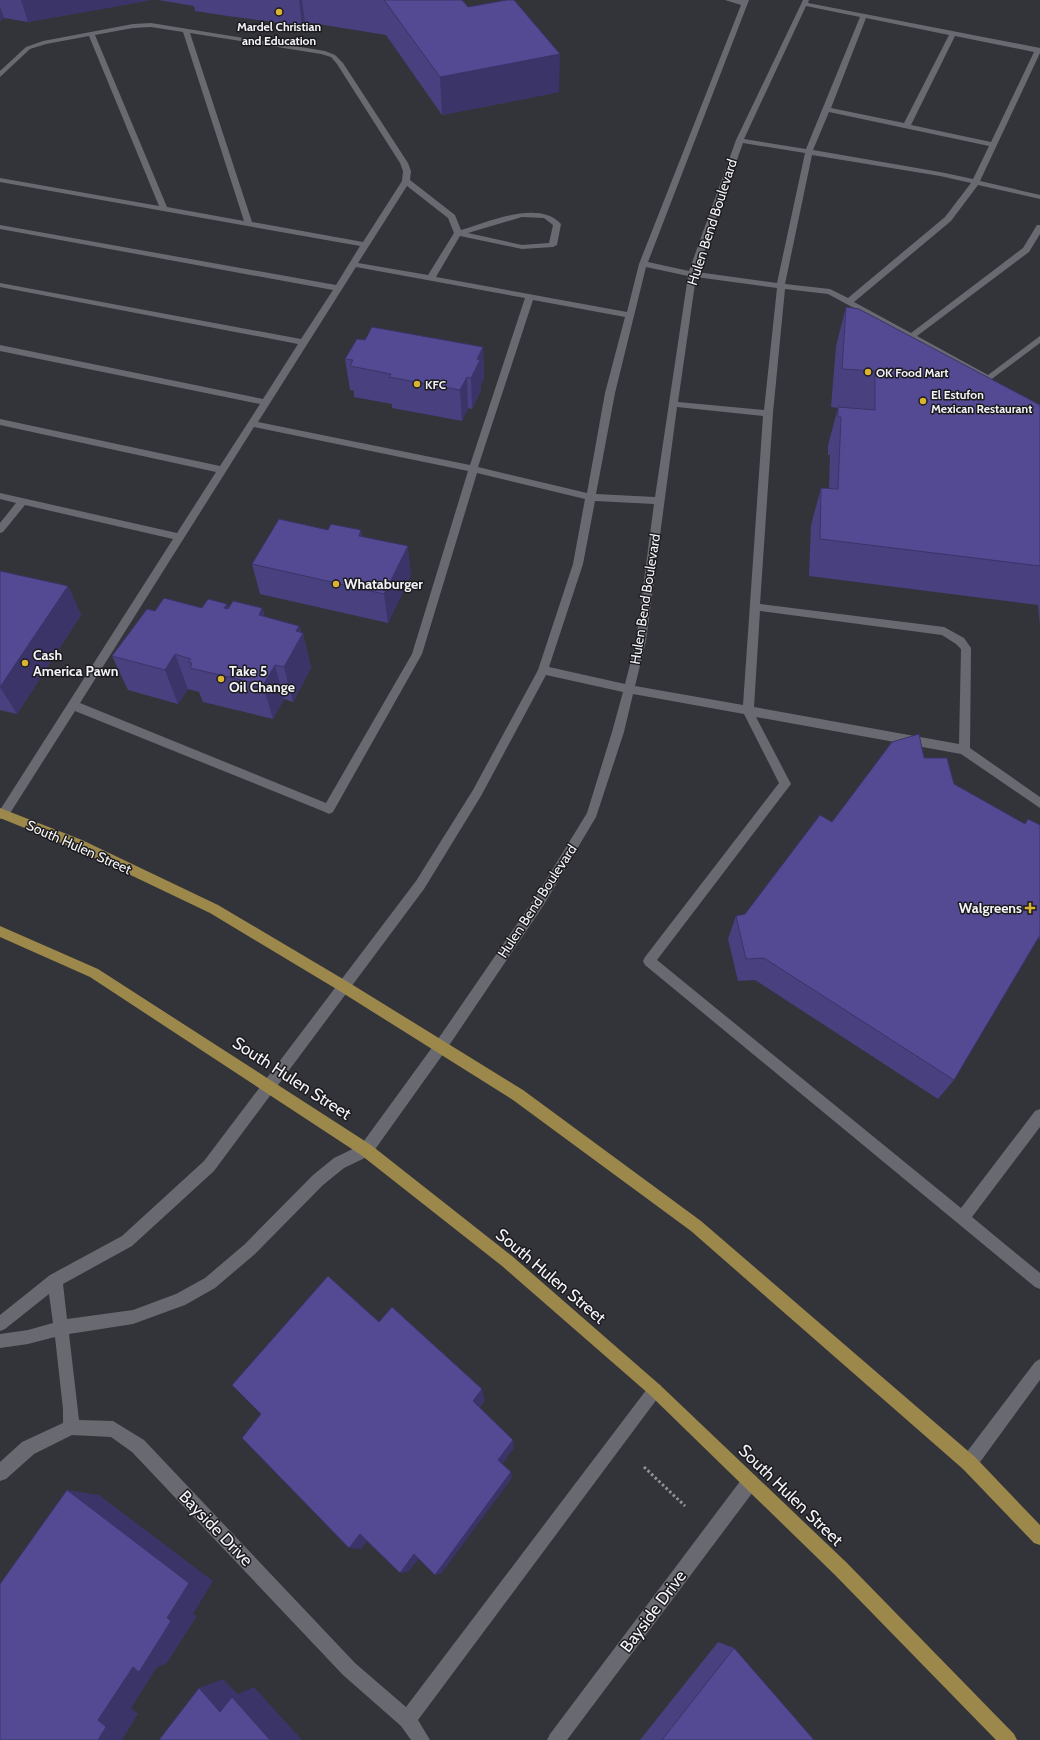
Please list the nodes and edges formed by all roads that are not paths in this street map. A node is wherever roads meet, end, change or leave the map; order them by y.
1 (728, 0) edge
2 (746, 2) edge
3 (805, 2) edge
4 (864, 16) junction
5 (186, 30) junction
6 (91, 33) junction
7 (953, 34) junction
8 (1039, 50) edge
9 (0, 75) edge
10 (827, 109) junction
11 (907, 125) junction
12 (740, 140) junction
13 (992, 144) junction
14 (809, 152) junction
15 (0, 180) edge
16 (406, 182) junction
17 (976, 182) junction
18 (1040, 197) edge
19 (164, 209) junction
20 (249, 224) junction
21 (0, 227) edge
22 (1040, 227) edge
23 (458, 233) junction
24 (366, 245) junction
25 (353, 264) junction
26 (643, 264) junction
27 (692, 274) junction
28 (430, 279) junction
29 (782, 285) junction
30 (0, 286) edge
31 (338, 288) junction
32 (530, 297) junction
33 (848, 302) junction
34 (630, 315) junction
35 (912, 336) junction
36 (1040, 339) edge
37 (304, 342) junction
38 (0, 348) edge
39 (265, 402) junction
40 (673, 404) junction
41 (768, 413) junction
42 (0, 422) edge
43 (252, 424) junction
44 (473, 469) junction
45 (222, 470) junction
46 (0, 496) edge
47 (591, 497) junction
48 (22, 502) junction
49 (659, 502) junction
50 (0, 530) edge
51 (180, 538) junction
52 (755, 607) junction
53 (543, 670) junction
54 (629, 689) junction
55 (73, 705) junction
56 (748, 711) junction
57 (964, 750) junction
58 (1040, 803) edge
59 (2, 814) edge
60 (0, 931) edge
61 (343, 986) junction
62 (441, 1046) junction
63 (270, 1087) junction
64 (1040, 1116) edge
65 (366, 1150) junction
66 (963, 1218) junction
67 (55, 1280) junction
68 (1040, 1282) edge
69 (0, 1324) edge
70 (60, 1328) junction
71 (0, 1341) edge
72 (1040, 1367) edge
73 (655, 1390) junction
74 (71, 1427) junction
75 (969, 1463) junction
76 (0, 1474) edge
77 (750, 1482) junction
78 (1040, 1537) edge
79 (406, 1720) junction
80 (422, 1740) edge
81 (556, 1740) edge
82 (1008, 1740) edge

1 - 2 street
2 - 26 street
3 - 4 street
3 - 12 street, Hulen Bend Boulevard
4 - 7 street
4 - 10 street
5 - 6 street
5 - 16 street
5 - 20 street
6 - 9 street
6 - 19 street
7 - 8 street
7 - 11 street
8 - 13 street
10 - 11 street
10 - 14 street
11 - 13 street
12 - 14 street
12 - 27 street, Hulen Bend Boulevard
13 - 17 street
14 - 17 street
14 - 29 street
15 - 19 street
16 - 23 street
16 - 24 street
17 - 18 street
17 - 33 street
19 - 20 street
20 - 24 street
21 - 31 street
22 - 35 street
23 - 23 street
23 - 28 street
24 - 25 street
25 - 28 street
25 - 31 street
26 - 27 street
26 - 34 street
27 - 29 street
27 - 40 street, Hulen Bend Boulevard
28 - 32 street
29 - 33 street
29 - 41 street
30 - 37 street
31 - 37 street
32 - 34 street
32 - 44 street
33 - 35 street
34 - 47 street
35 - 36 street
37 - 39 street
38 - 39 street
39 - 43 street
40 - 41 street
40 - 49 street, Hulen Bend Boulevard
41 - 52 street
42 - 45 street
43 - 44 street
43 - 45 street
44 - 47 street
44 - 55 street
45 - 51 street
46 - 48 street
47 - 49 street
47 - 53 street
48 - 50 street
48 - 51 street
49 - 54 street, Hulen Bend Boulevard
51 - 55 street
52 - 56 street
52 - 57 street
53 - 54 street
53 - 61 street
54 - 56 street
54 - 62 street, Hulen Bend Boulevard
55 - 59 street
56 - 57 street
56 - 66 street
57 - 58 street
59 - 61 main road, South Hulen Street
60 - 63 main road, South Hulen Street
61 - 62 main road, South Hulen Street
61 - 63 street
62 - 65 street, Hulen Bend Boulevard
62 - 75 main road, South Hulen Street
63 - 65 main road, South Hulen Street
63 - 67 street
64 - 66 street
65 - 70 street
65 - 73 main road, South Hulen Street
66 - 68 street
67 - 69 street
67 - 70 street
70 - 71 street
70 - 74 street
72 - 75 street
73 - 77 main road, South Hulen Street
73 - 79 street
74 - 76 street, Bayside Drive
74 - 79 street, Bayside Drive
75 - 78 main road, South Hulen Street
77 - 81 street, Bayside Drive
77 - 82 main road, South Hulen Street
79 - 80 street, Bayside Drive

